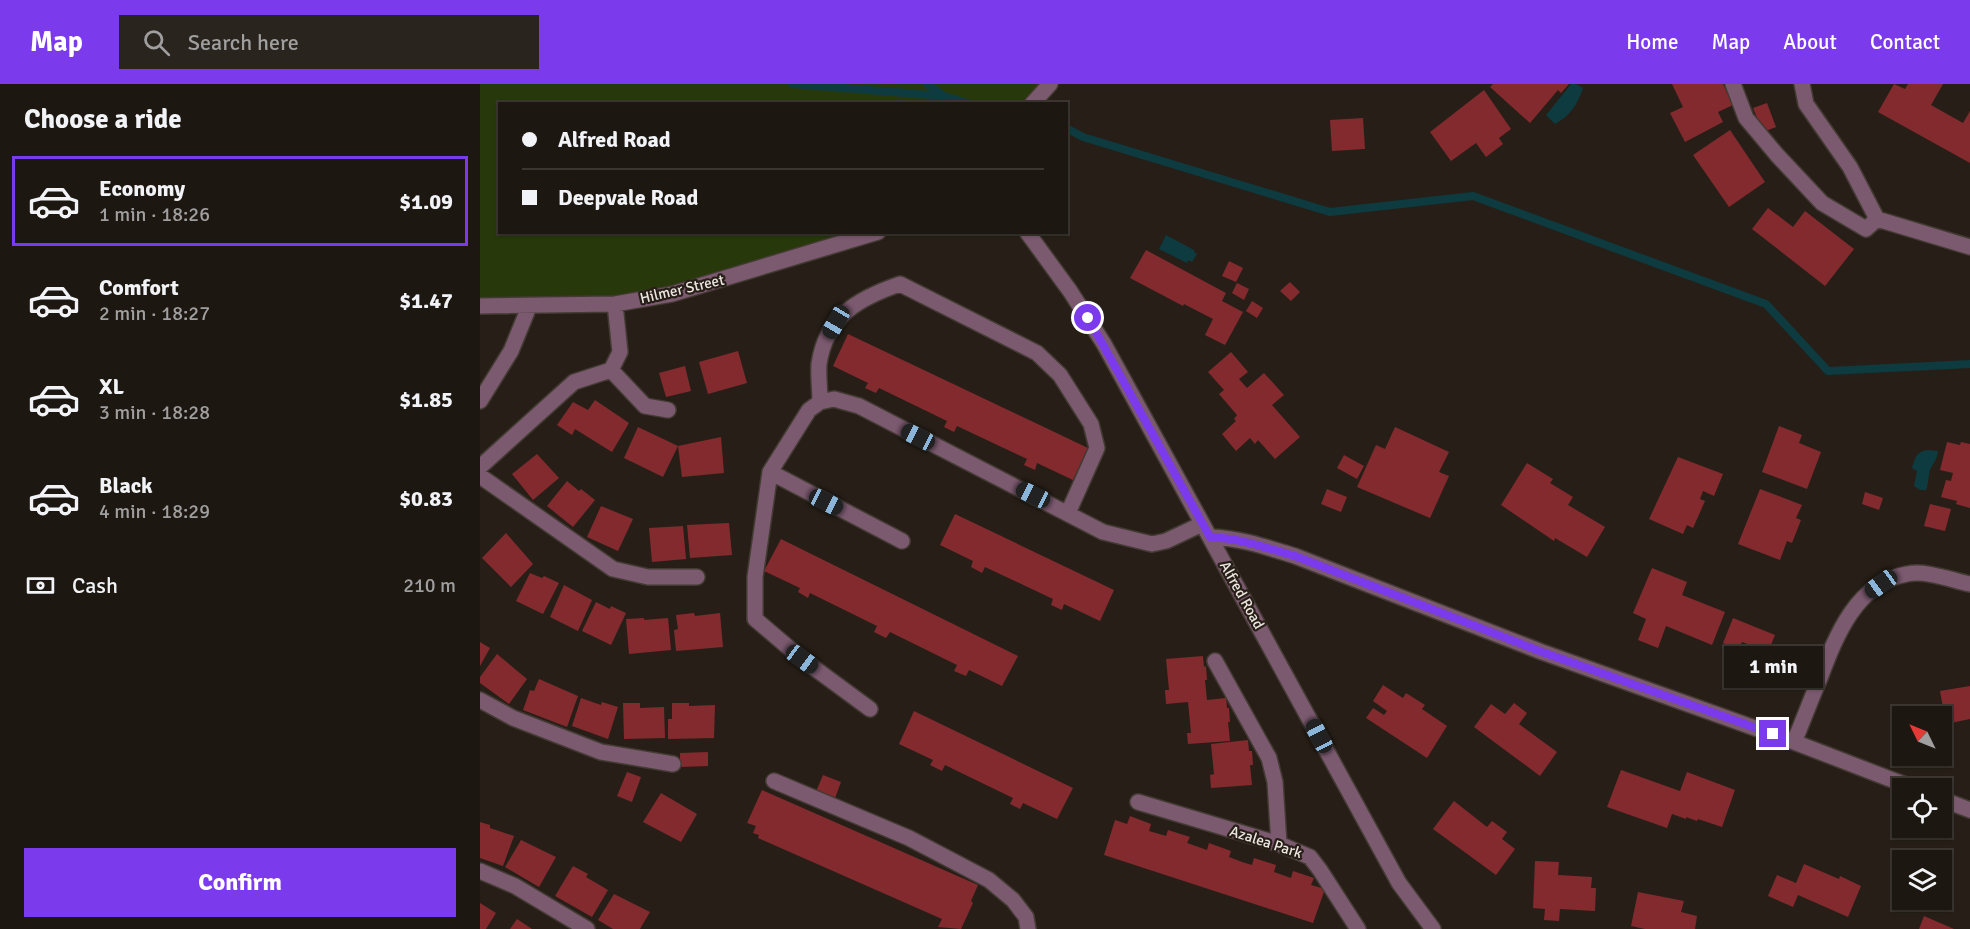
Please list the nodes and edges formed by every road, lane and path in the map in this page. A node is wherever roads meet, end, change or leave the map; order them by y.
1 (1050, 84) edge
2 (1733, 84) edge
3 (1802, 84) edge
4 (1034, 102) edge
5 (1876, 219) junction
6 (871, 234) edge
7 (1028, 234) edge
8 (1970, 247) edge
9 (615, 304) junction
10 (480, 306) edge
11 (529, 307) junction
12 (611, 370) junction
13 (480, 401) edge
14 (820, 402) junction
15 (668, 410) dead end
16 (480, 466) edge
17 (770, 472) junction
18 (480, 476) edge
19 (1068, 513) junction
20 (1206, 530) junction
21 (902, 542) dead end
22 (697, 577) dead end
23 (1970, 584) edge
24 (1215, 661) dead end
25 (480, 700) edge
26 (870, 709) dead end
27 (1794, 742) junction
28 (673, 764) dead end
29 (1892, 780) edge
30 (774, 781) dead end
31 (1138, 802) dead end
32 (1952, 803) edge
33 (1970, 810) edge
34 (1279, 844) junction
35 (480, 871) edge
36 (587, 929) edge
37 (1028, 929) edge
38 (1358, 929) edge
39 (1433, 929) edge

1 - 4 street
2 - 5 street
3 - 5 street
5 - 8 street
6 - 9 street, Hilmer Street
7 - 20 street, Alfred Road
9 - 11 street, Hilmer Street
9 - 12 street
10 - 11 street, Hilmer Street
11 - 13 street
12 - 15 street
12 - 16 street
14 - 17 street
14 - 19 street
14 - 19 street
17 - 21 street
17 - 26 street
18 - 22 street
19 - 20 street
20 - 27 street
20 - 39 street, Alfred Road
23 - 27 street
24 - 34 street
25 - 28 street
27 - 29 street
30 - 37 street
31 - 34 street, Azalea Park
32 - 33 street
34 - 38 street, Azalea Park
35 - 36 street

